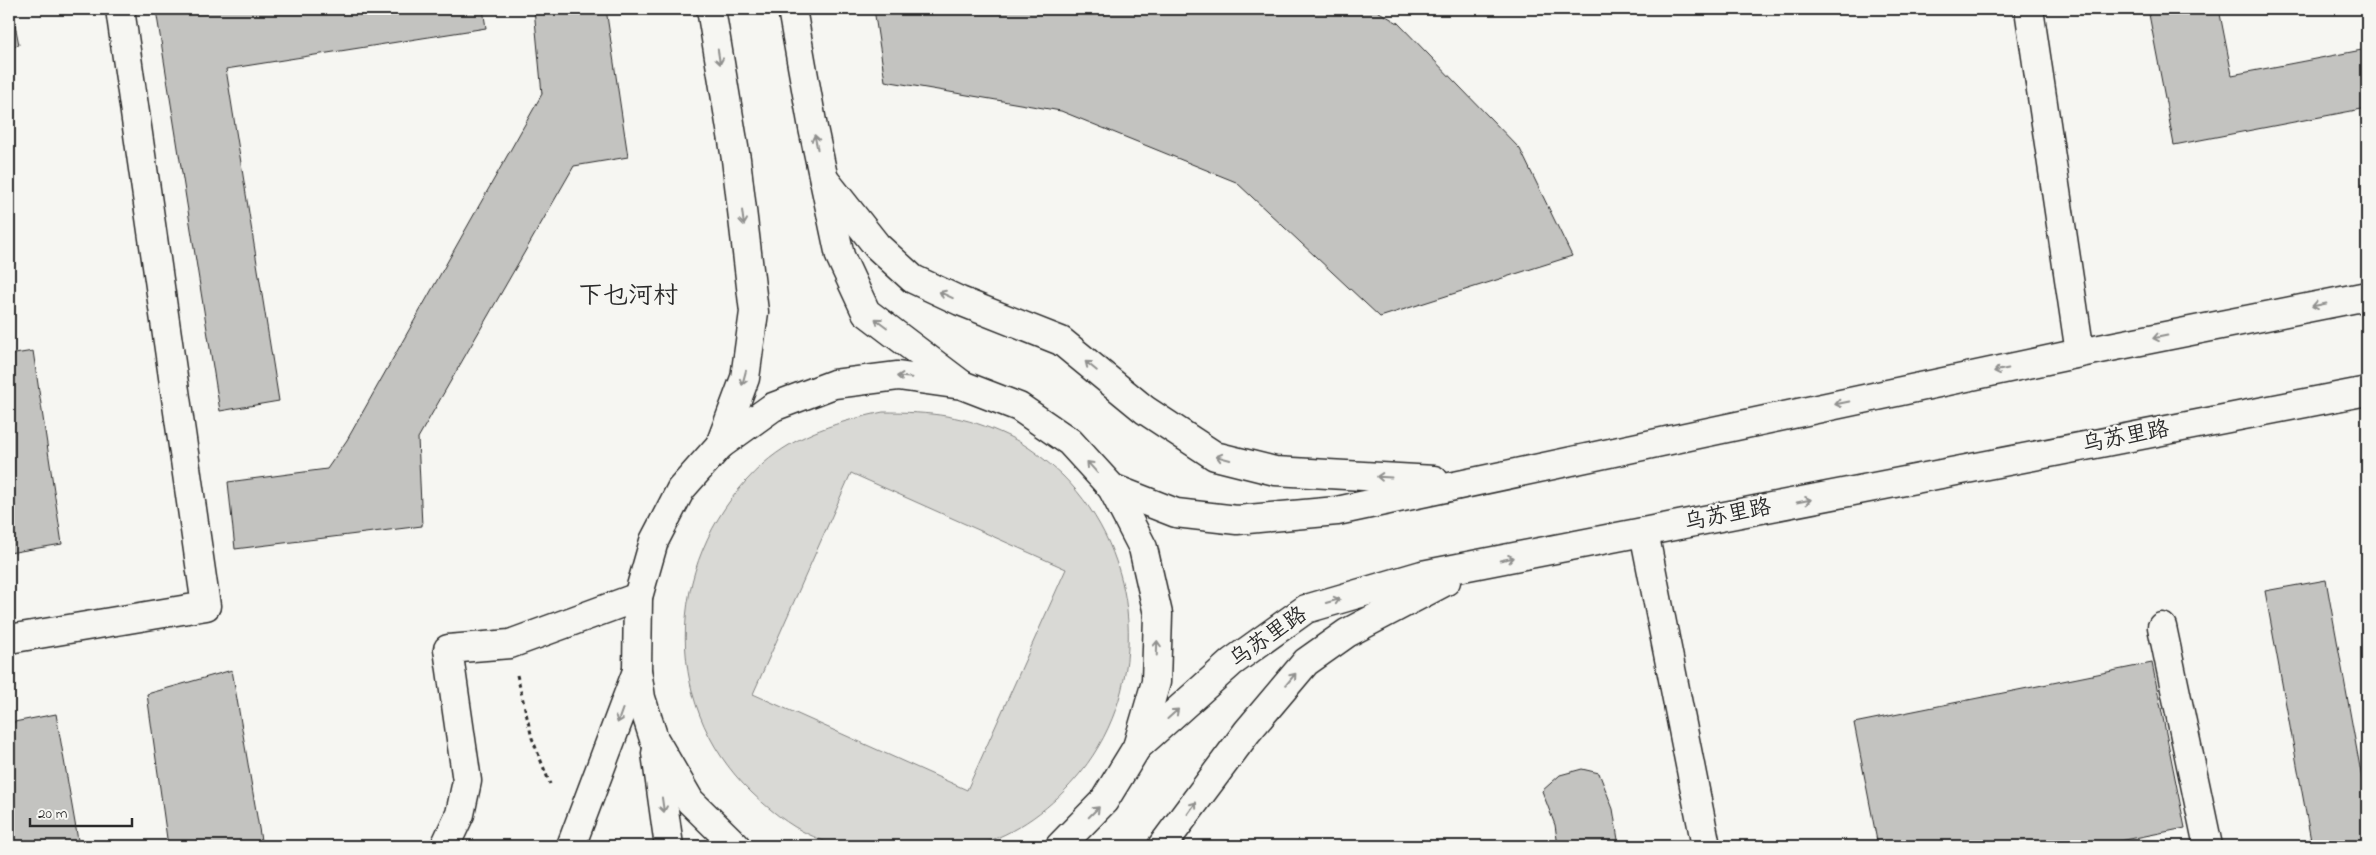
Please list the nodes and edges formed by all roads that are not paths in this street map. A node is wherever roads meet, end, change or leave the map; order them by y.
1 (120, 9) edge
2 (711, 9) edge
3 (792, 9) edge
4 (2029, 9) edge
5 (824, 179) junction
6 (2367, 296) edge
7 (2080, 353) junction
8 (962, 385) junction
9 (2367, 391) edge
10 (720, 445) junction
11 (1468, 482) junction
12 (1112, 488) junction
13 (1644, 532) junction
14 (1475, 565) junction
15 (638, 597) junction
16 (2162, 627) dead end
17 (9, 639) edge
18 (637, 670) junction
19 (654, 739) junction
20 (1137, 747) junction
21 (445, 846) edge
22 (571, 846) edge
23 (669, 846) edge
24 (736, 846) edge
25 (1060, 846) edge
26 (1162, 846) edge
27 (1706, 846) edge
28 (2208, 846) edge

1 - 17 main road
2 -> 10 main road
5 -> 3 main road
4 - 7 main road
8 -> 5 main road
11 -> 5 main road
6 -> 7 main road
7 -> 11 main road
8 -> 10 main road
12 -> 8 main road
13 -> 9 main road, 乌苏里路
10 - 15 main road
11 - 12 main road
20 -> 12 main road
14 -> 13 main road, 乌苏里路
13 - 27 main road
20 -> 14 main road, 乌苏里路
26 -> 14 main road
15 - 18 main road
15 - 21 main road
16 - 28 main road
18 - 19 main road
18 -> 22 main road
19 -> 23 main road
19 - 24 main road
25 -> 20 main road

